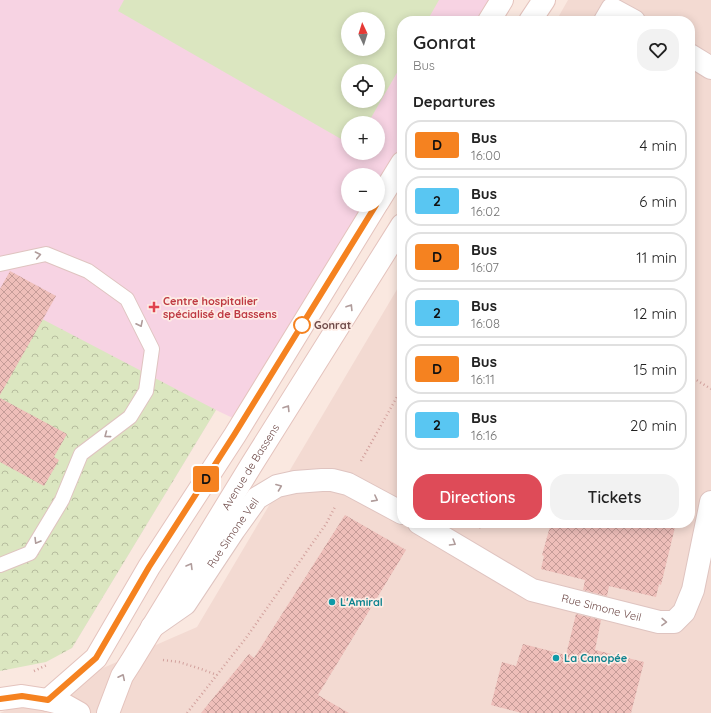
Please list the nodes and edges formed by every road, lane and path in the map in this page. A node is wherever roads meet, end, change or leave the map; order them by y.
1 (502, 0) edge
2 (544, 0) edge
3 (611, 10) edge
4 (492, 16) edge
5 (533, 16) edge
6 (624, 16) edge
7 (695, 57) edge
8 (711, 68) edge
9 (397, 171) edge
10 (385, 191) edge
11 (372, 212) edge
12 (397, 233) edge
13 (0, 264) edge
14 (695, 379) edge
15 (711, 389) edge
16 (397, 397) edge
17 (348, 484) junction
18 (711, 502) edge
19 (397, 510) edge
20 (427, 528) edge
21 (0, 565) edge
22 (152, 627) junction
23 (131, 662) junction
24 (217, 675) junction
25 (0, 699) edge
26 (48, 700) junction
27 (79, 713) edge
28 (108, 713) edge
29 (187, 713) edge

1 - 4 main road
2 - 5 main road
3 - 6 main road
7 - 8 main road
9 - 10 main road
11 - 26 main road
22 -> 12 main road, Avenue de Bassens
13 -> 21 lane
14 - 15 path
16 - 17 path
17 -> 19 main road, Rue Simone Veil
22 -> 17 main road, Rue Simone Veil
17 - 24 path
20 -> 18 main road, Rue Simone Veil
22 - 23 main road, Avenue de Bassens
23 - 24 path
28 -> 23 main road, Avenue de Bassens
24 - 29 path
25 - 26 main road
26 - 27 main road

